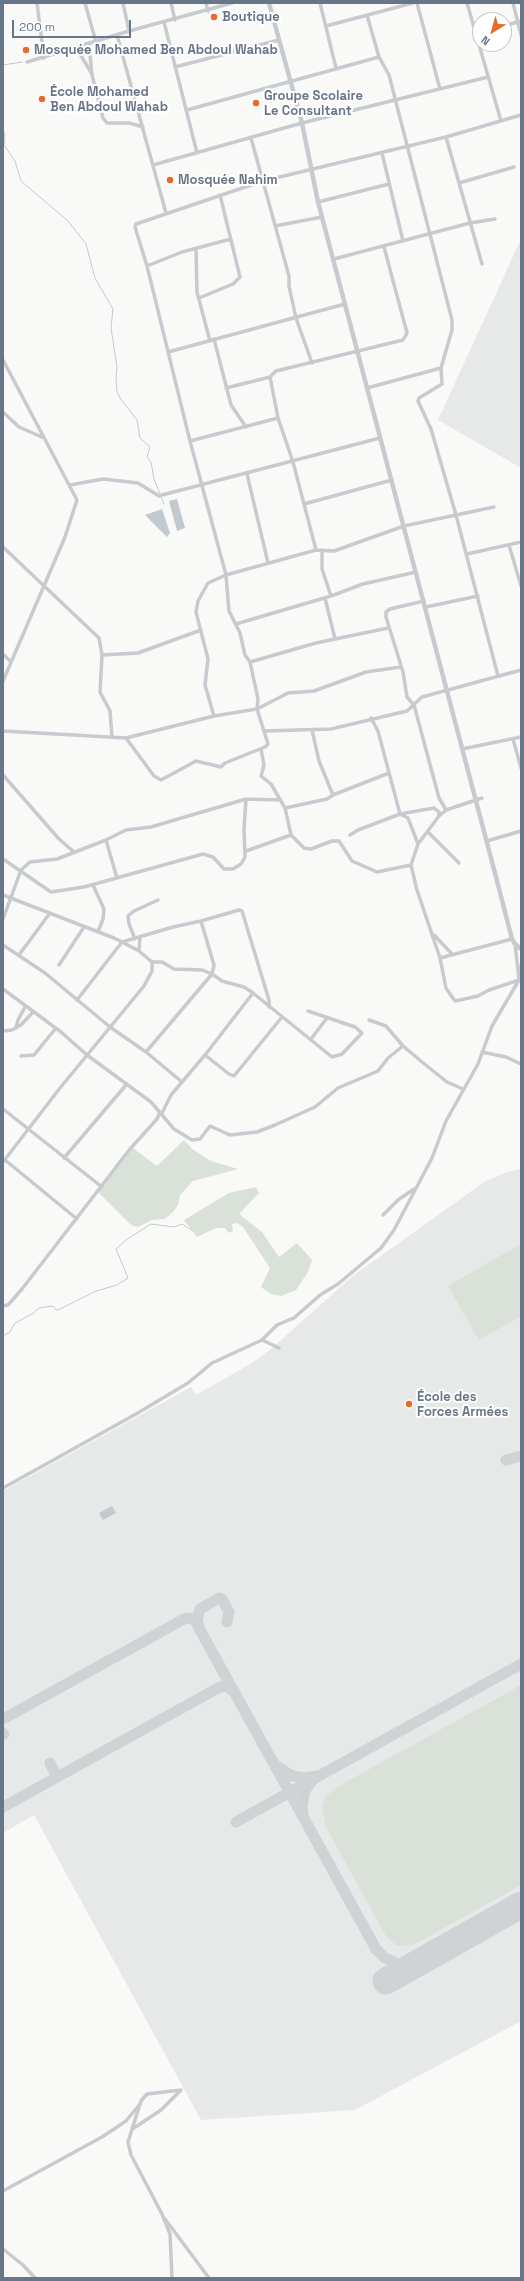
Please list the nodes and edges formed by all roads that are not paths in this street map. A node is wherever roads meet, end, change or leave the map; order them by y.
1 (38, 3) edge
2 (85, 3) edge
3 (123, 3) edge
4 (171, 3) edge
5 (206, 3) edge
6 (232, 3) edge
7 (269, 3) edge
8 (320, 3) edge
9 (413, 3) edge
10 (417, 3) edge
11 (467, 3) edge
12 (513, 3) edge
13 (208, 11) junction
14 (367, 15) junction
15 (175, 20) junction
16 (472, 21) edge
17 (164, 22) junction
18 (519, 22) edge
19 (326, 26) junction
20 (129, 31) junction
21 (117, 35) junction
22 (521, 35) edge
23 (279, 40) junction
24 (96, 42) junction
25 (90, 44) junction
26 (77, 49) junction
27 (481, 52) edge
28 (379, 57) junction
29 (44, 58) junction
30 (27, 62) dead end
31 (175, 67) junction
32 (336, 68) junction
33 (92, 75) junction
34 (488, 77) junction
35 (290, 82) junction
36 (440, 89) junction
37 (394, 101) junction
38 (187, 110) junction
39 (521, 115) edge
40 (501, 121) junction
41 (302, 123) junction
42 (143, 127) junction
43 (446, 137) junction
44 (251, 138) junction
45 (406, 147) junction
46 (197, 153) junction
47 (382, 153) junction
48 (153, 165) junction
49 (514, 167) dead end
50 (313, 170) junction
51 (263, 181) junction
52 (459, 183) junction
53 (389, 184) junction
54 (220, 195) junction
55 (318, 202) junction
56 (166, 213) junction
57 (322, 217) junction
58 (495, 219) dead end
59 (470, 223) junction
60 (275, 226) junction
61 (431, 233) junction
62 (231, 239) junction
63 (403, 241) junction
64 (384, 247) junction
65 (196, 248) junction
66 (334, 259) junction
67 (482, 264) dead end
68 (147, 266) junction
69 (199, 298) junction
70 (345, 304) junction
71 (296, 318) junction
72 (214, 339) junction
73 (210, 340) junction
74 (357, 351) junction
75 (168, 352) junction
76 (3, 360) edge
77 (312, 363) junction
78 (441, 368) junction
79 (270, 377) junction
80 (226, 388) junction
81 (367, 388) junction
82 (3, 412) edge
83 (278, 418) junction
84 (246, 427) junction
85 (44, 438) junction
86 (380, 438) junction
87 (190, 441) junction
88 (293, 462) junction
89 (247, 474) junction
90 (392, 480) junction
91 (70, 485) junction
92 (202, 486) junction
93 (304, 504) junction
94 (494, 507) dead end
95 (456, 515) junction
96 (404, 526) junction
97 (521, 542) edge
98 (509, 545) junction
99 (3, 547) edge
100 (316, 550) junction
101 (322, 550) junction
102 (467, 554) junction
103 (268, 563) junction
104 (416, 572) junction
105 (226, 575) junction
106 (45, 585) junction
107 (521, 586) edge
108 (331, 596) junction
109 (478, 596) junction
110 (325, 598) junction
111 (424, 601) junction
112 (426, 607) junction
113 (236, 624) junction
114 (388, 628) junction
115 (201, 630) junction
116 (335, 639) junction
117 (3, 654) edge
118 (102, 655) junction
119 (11, 662) junction
120 (250, 662) junction
121 (400, 667) junction
122 (521, 670) edge
123 (498, 676) junction
124 (3, 681) edge
125 (446, 690) junction
126 (414, 705) junction
127 (257, 709) junction
128 (214, 716) junction
129 (371, 718) junction
130 (312, 730) junction
131 (3, 731) edge
132 (265, 731) junction
133 (112, 737) junction
134 (521, 737) edge
135 (126, 738) junction
136 (513, 739) junction
137 (260, 749) junction
138 (462, 749) junction
139 (521, 768) edge
140 (389, 773) junction
141 (3, 775) edge
142 (333, 795) junction
143 (482, 798) dead end
144 (246, 799) junction
145 (280, 800) junction
146 (477, 800) junction
147 (285, 808) junction
148 (446, 810) junction
149 (400, 814) junction
150 (439, 816) junction
151 (521, 831) edge
152 (428, 832) junction
153 (291, 835) junction
154 (350, 836) dead end
155 (106, 840) junction
156 (487, 841) junction
157 (418, 844) junction
158 (246, 851) junction
159 (74, 852) junction
160 (3, 860) edge
161 (459, 863) dead end
162 (411, 865) junction
163 (21, 870) junction
164 (117, 878) junction
165 (93, 885) junction
166 (3, 895) edge
167 (10, 898) junction
168 (158, 900) dead end
169 (50, 914) junction
170 (3, 919) edge
171 (201, 921) junction
172 (84, 927) junction
173 (98, 932) junction
174 (432, 933) junction
175 (140, 937) junction
176 (135, 939) junction
177 (512, 939) junction
178 (122, 942) junction
179 (515, 944) junction
180 (3, 945) edge
181 (521, 949) edge
182 (139, 951) junction
183 (452, 954) junction
184 (20, 955) junction
185 (440, 958) junction
186 (152, 962) junction
187 (59, 965) dead end
188 (521, 966) edge
189 (518, 970) junction
190 (212, 974) junction
191 (519, 980) junction
192 (3, 989) edge
193 (253, 993) junction
194 (77, 1000) junction
195 (25, 1007) junction
196 (269, 1007) junction
197 (308, 1011) dead end
198 (34, 1012) junction
199 (282, 1017) junction
200 (327, 1018) junction
201 (369, 1020) dead end
202 (110, 1027) junction
203 (16, 1028) junction
204 (56, 1028) junction
205 (3, 1031) edge
206 (311, 1039) junction
207 (403, 1046) junction
208 (146, 1052) junction
209 (482, 1052) junction
210 (87, 1055) junction
211 (206, 1055) junction
212 (21, 1056) dead end
213 (521, 1064) edge
214 (182, 1082) junction
215 (126, 1085) junction
216 (463, 1089) junction
217 (3, 1109) edge
218 (161, 1113) junction
219 (28, 1130) junction
220 (64, 1158) junction
221 (4, 1161) edge
222 (102, 1187) junction
223 (415, 1188) junction
224 (383, 1215) dead end
225 (77, 1219) junction
226 (3, 1306) edge
227 (262, 1340) junction
228 (279, 1348) dead end
229 (3, 1488) edge
230 (141, 2102) junction
231 (134, 2128) junction
232 (3, 2191) edge
233 (162, 2214) junction
234 (3, 2249) edge
235 (35, 2278) edge
236 (172, 2278) edge
237 (208, 2278) edge

1 - 29 street
2 - 24 street
3 - 20 street
4 - 15 street
5 - 13 street
6 - 13 street
7 - 23 street
8 - 19 street
9 - 14 street
10 - 36 street
11 - 16 street
12 - 18 street
13 - 15 street
14 - 19 street
14 - 28 street
15 - 17 street
17 - 20 street
17 - 31 street
18 - 22 street
19 - 32 street
20 - 21 street
21 - 24 street
21 - 42 street
23 - 31 street
23 - 35 street
24 - 25 street
25 - 26 street
25 - 33 street
26 - 29 street
26 - 33 street
27 - 34 street
28 - 32 street
28 - 37 street
29 - 30 street
31 - 38 street
32 - 35 street
33 - 42 street
34 - 36 street
34 - 40 street
35 - 38 street
35 - 41 street
36 - 37 street
37 - 41 street
37 - 45 street
38 - 46 street
39 - 40 street
40 - 43 street
41 - 44 street
41 - 50 street
42 - 48 street
43 - 45 street
43 - 52 street
44 - 46 street
44 - 51 street
45 - 47 street
45 - 61 street
46 - 48 street
47 - 50 street
47 - 53 street
48 - 56 street
49 - 52 street
50 - 51 street
50 - 55 street
51 - 54 street
51 - 60 street
52 - 59 street
53 - 55 street
53 - 63 street
54 - 56 street
54 - 62 street
55 - 57 street
56 - 68 street
57 - 60 street
57 - 66 street
58 - 59 street
59 - 61 street
59 - 67 street
60 - 71 street
61 - 63 street
61 - 78 street
62 - 65 street
62 - 69 street
63 - 64 street
64 - 66 street
64 - 74 street
65 - 68 street
65 - 69 street
66 - 70 street
68 - 75 street
69 - 73 street
70 - 71 street
70 - 74 street
71 - 72 street
71 - 77 street
72 - 73 street
72 - 80 street
73 - 75 street
74 - 77 street
74 - 81 street
75 - 87 street
76 - 85 street
77 - 79 street
78 - 81 street
78 - 95 street
79 - 80 street
79 - 83 street
80 - 84 street
81 - 86 street
82 - 85 street
83 - 84 street
83 - 88 street
84 - 87 street
85 - 91 street
86 - 88 street
86 - 90 street
87 - 92 street
88 - 89 street
88 - 93 street
89 - 92 street
89 - 103 street
90 - 93 street
90 - 96 street
91 - 92 street
91 - 106 street
92 - 105 street
93 - 100 street
94 - 95 street
95 - 96 street
95 - 102 street
96 - 101 street
96 - 104 street
97 - 98 street
98 - 102 street
98 - 107 street
99 - 106 street
100 - 101 street
100 - 103 street
101 - 108 street
102 - 109 street
103 - 105 street
104 - 108 street
104 - 111 street
105 - 113 street
105 - 115 street
106 - 118 street
106 - 119 street
108 - 110 street
109 - 112 street
109 - 123 street
110 - 113 street
110 - 116 street
111 - 112 street
111 - 114 street
112 - 125 street
113 - 120 street
114 - 116 street
114 - 121 street
115 - 118 street
115 - 128 street
116 - 120 street
117 - 119 street
118 - 133 street
119 - 124 street
120 - 127 street
121 - 126 street
121 - 127 street
122 - 123 street
123 - 125 street
125 - 126 street
125 - 138 street
126 - 129 street
126 - 148 street
127 - 128 street
127 - 132 street
128 - 135 street
129 - 130 street
129 - 140 street
130 - 132 street
130 - 142 street
131 - 133 street
132 - 137 street
133 - 135 street
134 - 136 street
135 - 137 street
136 - 138 street
136 - 139 street
137 - 145 street
138 - 146 street
140 - 142 street
140 - 149 street
141 - 159 street
142 - 147 street
143 - 146 street
144 - 145 street
144 - 155 street
144 - 158 street
145 - 147 street
146 - 148 street
146 - 156 street
147 - 153 street
148 - 150 street
149 - 150 street
149 - 154 street
149 - 157 street
150 - 152 street
151 - 156 street
152 - 157 street
152 - 161 street
153 - 158 street
153 - 162 street
155 - 159 street
155 - 164 street
156 - 177 street
157 - 162 street
158 - 164 street
159 - 163 street
160 - 163 street
162 - 174 street
163 - 165 street
163 - 167 street
164 - 165 street
165 - 173 street
166 - 167 street
167 - 169 street
167 - 170 street
168 - 176 street
169 - 172 street
169 - 184 street
171 - 175 street
171 - 190 street
171 - 196 street
172 - 173 street
172 - 187 street
173 - 178 street
174 - 183 street
174 - 185 street
175 - 176 street
175 - 182 street
176 - 178 street
177 - 179 street
177 - 183 street
178 - 182 street
178 - 194 street
179 - 181 street
179 - 189 street
180 - 184 street
182 - 186 street
183 - 185 street
184 - 194 street
185 - 191 street
186 - 190 street
186 - 202 street
188 - 189 street
189 - 191 street
190 - 193 street
190 - 208 street
191 - 209 street
192 - 195 street
193 - 196 street
193 - 211 street
194 - 202 street
195 - 198 street
195 - 203 street
196 - 199 street
197 - 200 street
198 - 203 street
198 - 204 street
199 - 206 street
199 - 211 street
200 - 206 street
200 - 206 street
201 - 207 street
202 - 208 street
202 - 210 street
203 - 205 street
204 - 210 street
204 - 212 street
207 - 216 street
207 - 218 street
208 - 214 street
209 - 213 street
209 - 216 street
210 - 215 street
210 - 219 street
211 - 214 street
214 - 218 street
215 - 218 street
215 - 220 street
216 - 223 street
217 - 219 street
218 - 222 street
219 - 220 street
219 - 221 street
220 - 222 street
221 - 225 street
222 - 225 street
223 - 224 street
223 - 227 street
225 - 226 street
227 - 228 street
227 - 229 street
230 - 231 street
230 - 231 street
230 - 232 street
231 - 233 street
233 - 236 street
233 - 237 street
234 - 235 street

